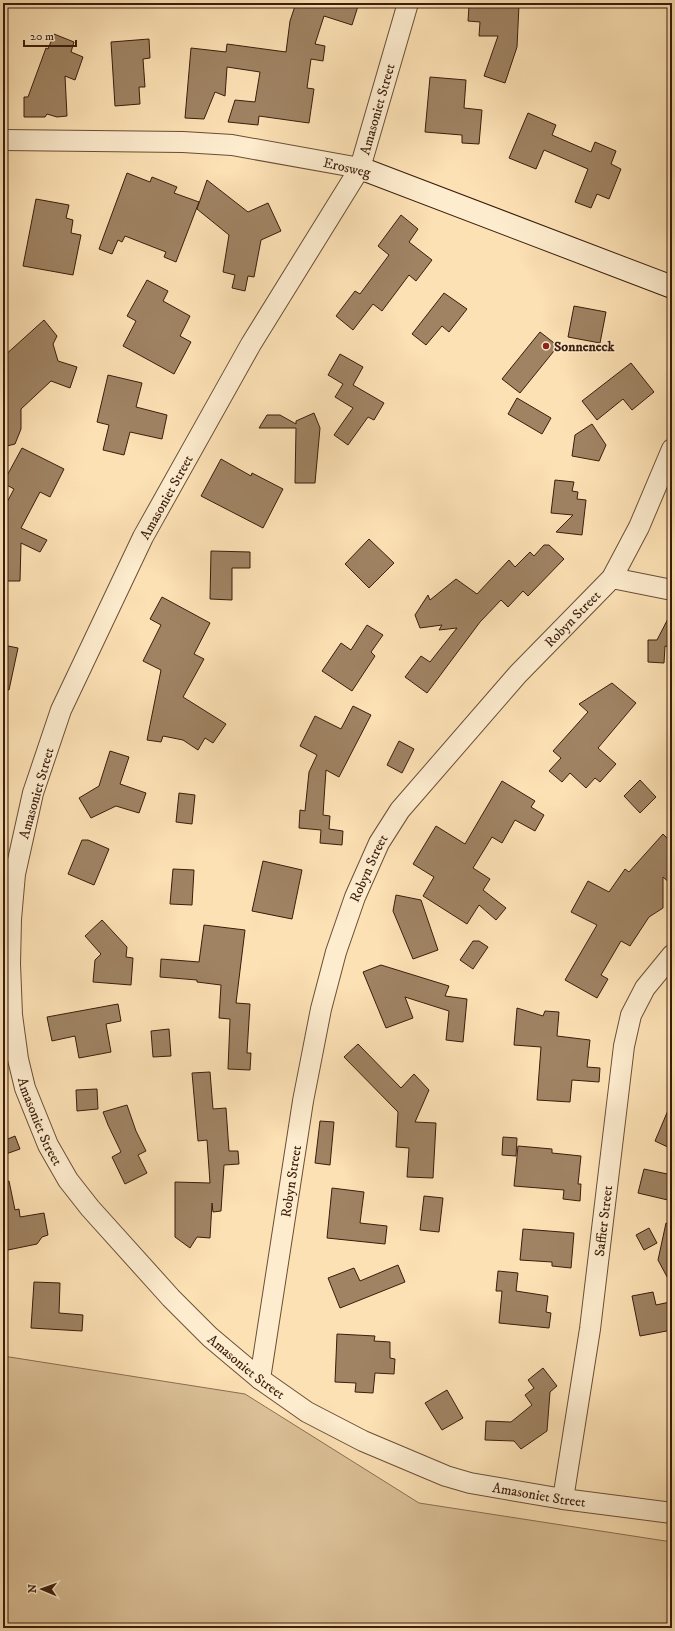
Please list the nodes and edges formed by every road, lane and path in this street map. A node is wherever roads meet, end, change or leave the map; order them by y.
1 (408, 3) edge
2 (3, 140) edge
3 (360, 168) junction
4 (672, 287) edge
5 (672, 449) edge
6 (612, 578) junction
7 (672, 590) edge
8 (672, 955) edge
9 (260, 1379) junction
10 (563, 1499) junction
11 (672, 1513) edge

1 - 3 street, Amasoniet Street
2 - 3 street, Erosweg
3 - 4 street, Erosweg
3 - 9 street, Amasoniet Street
5 - 6 street, Robyn Street
6 - 7 street
6 - 9 street, Robyn Street
8 - 10 street, Saffier Street
9 - 10 street, Amasoniet Street
10 - 11 street, Amasoniet Street

